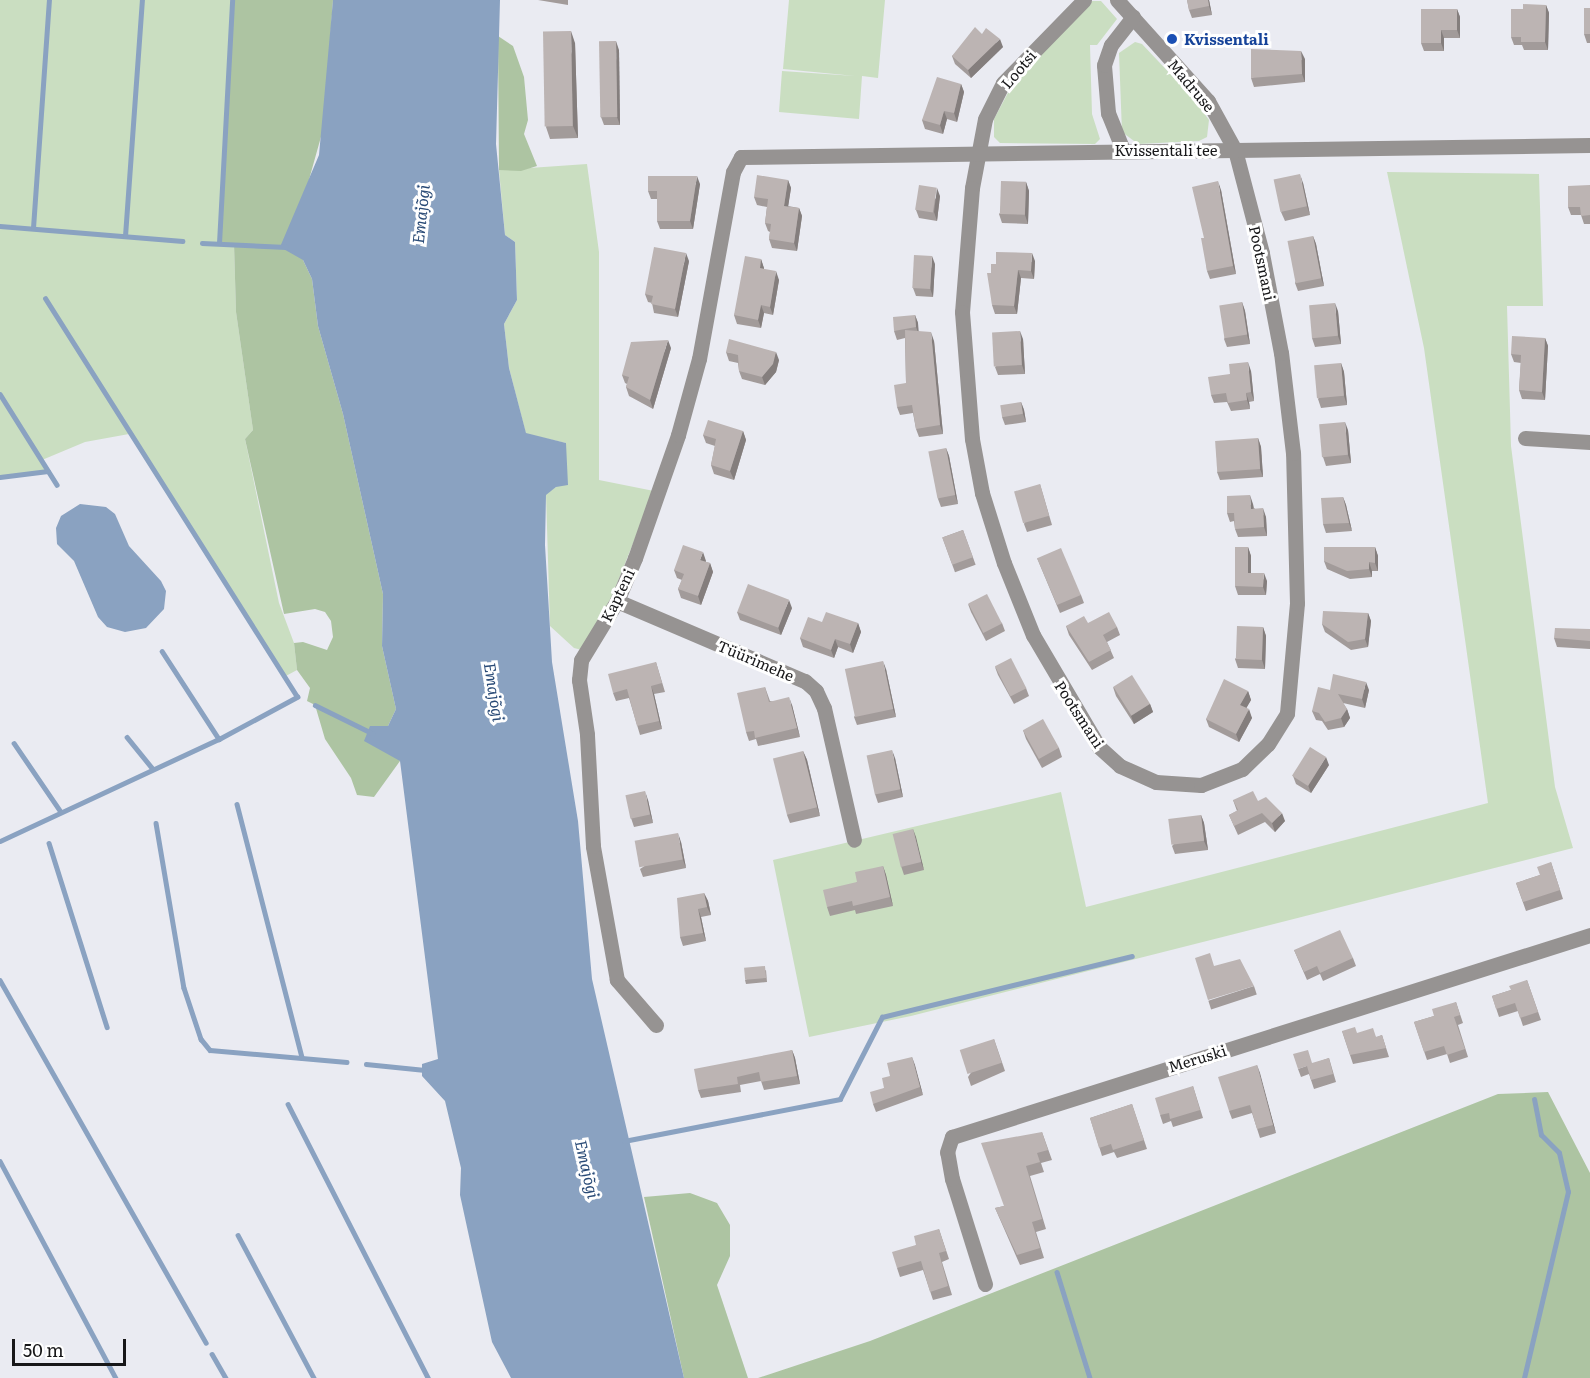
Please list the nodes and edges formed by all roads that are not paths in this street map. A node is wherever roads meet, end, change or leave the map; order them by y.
1 (1084, 0) edge
2 (1117, 0) edge
3 (1133, 17) junction
4 (1590, 145) edge
5 (1123, 150) junction
6 (1235, 150) junction
7 (977, 154) junction
8 (741, 157) joint
9 (1525, 438) dead end
10 (1590, 442) edge
11 (617, 601) junction
12 (854, 840) dead end
13 (1590, 935) edge
14 (656, 1025) dead end
15 (985, 1284) dead end

1 - 7 street, Lootsi
2 - 3 street, Madruse
3 - 5 street
3 - 6 street, Madruse
4 - 6 street, Kvissentali tee
5 - 6 street, Kvissentali tee
5 - 7 street, Kvissentali tee
6 - 7 street, Pootsmani
7 - 8 street, Kvissentali tee
8 - 11 street, Kapteni
9 - 10 street
11 - 12 street, Tüürimehe
11 - 14 street, Kapteni
13 - 15 street, Meruski

